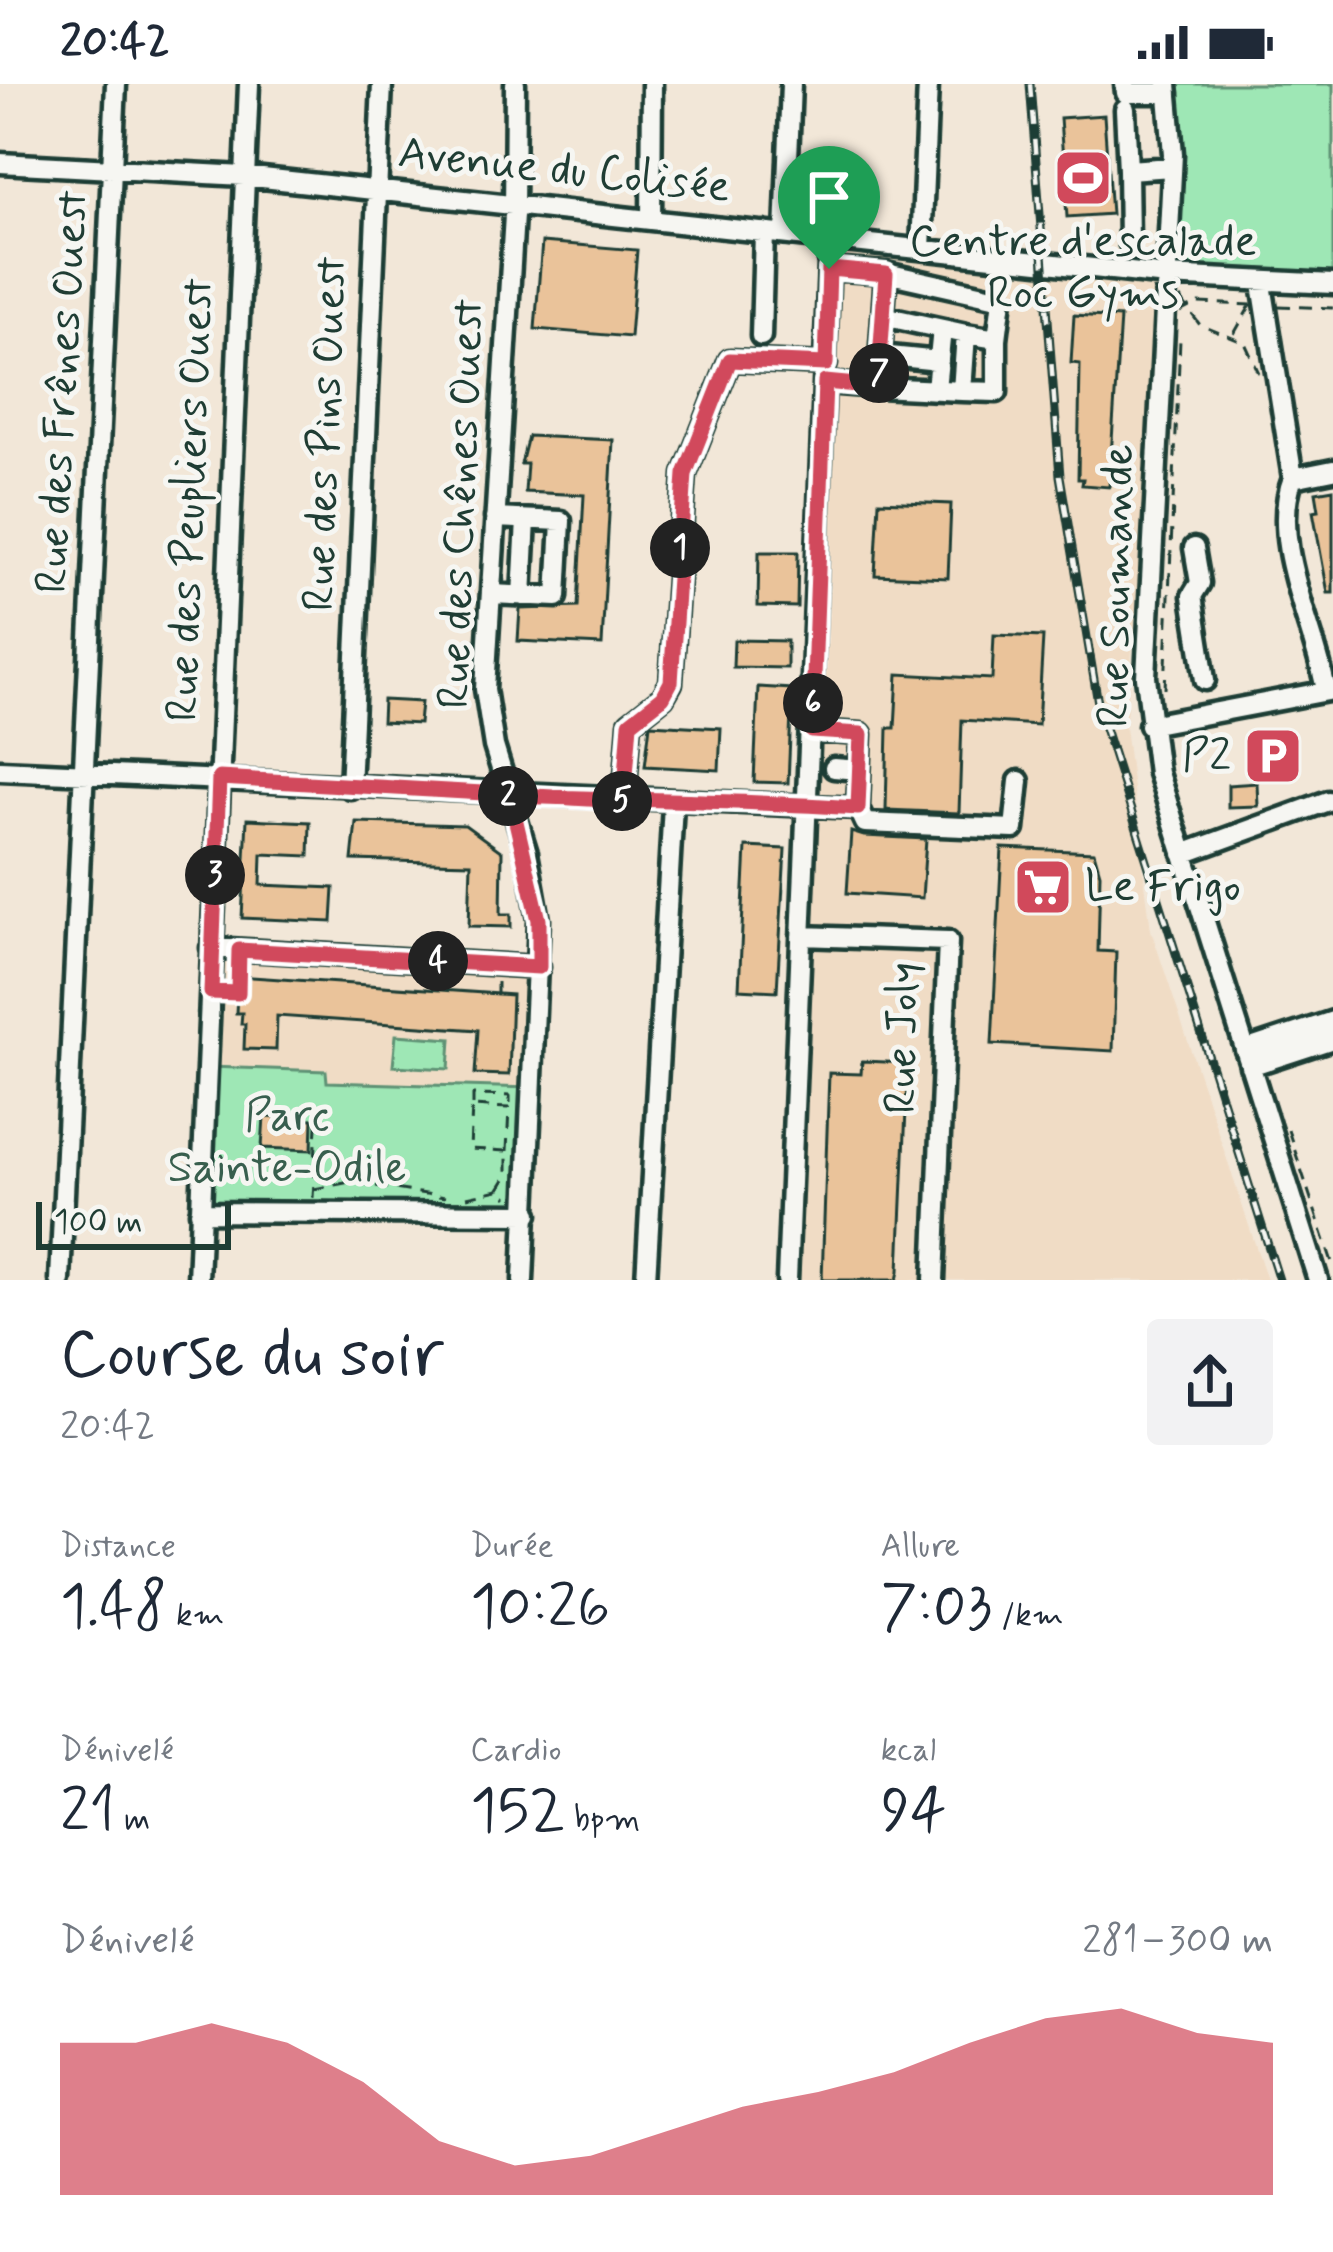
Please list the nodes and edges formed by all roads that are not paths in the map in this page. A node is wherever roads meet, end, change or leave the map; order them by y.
1 (116, 84) edge
2 (249, 84) edge
3 (382, 84) edge
4 (515, 84) edge
5 (652, 84) edge
6 (791, 84) edge
7 (928, 84) edge
8 (1126, 84) edge
9 (1167, 88) edge
10 (1125, 110) dead end
11 (0, 163) edge
12 (1172, 167) junction
13 (112, 169) junction
14 (1128, 170) junction
15 (244, 176) junction
16 (375, 190) junction
17 (514, 205) junction
18 (651, 220) junction
19 (764, 232) junction
20 (785, 234) junction
21 (830, 239) junction
22 (1130, 242) dead end
23 (921, 249) junction
24 (829, 269) junction
25 (886, 274) junction
26 (1167, 276) junction
27 (1262, 284) junction
28 (1333, 284) edge
29 (883, 316) junction
30 (942, 329) junction
31 (966, 334) junction
32 (761, 336) dead end
33 (997, 339) junction
34 (880, 355) junction
35 (939, 361) junction
36 (825, 373) junction
37 (878, 387) junction
38 (936, 389) junction
39 (962, 391) junction
40 (1333, 470) edge
41 (1293, 478) junction
42 (495, 518) junction
43 (526, 520) junction
44 (1194, 548) dead end
45 (490, 594) junction
46 (522, 596) junction
47 (1205, 680) dead end
48 (1330, 690) edge
49 (1149, 725) junction
50 (812, 731) junction
51 (835, 768) dead end
52 (0, 770) edge
53 (859, 770) junction
54 (83, 773) junction
55 (219, 778) junction
56 (1019, 781) dead end
57 (350, 788) junction
58 (510, 796) junction
59 (624, 801) junction
60 (1328, 801) dead end
61 (673, 804) junction
62 (810, 805) junction
63 (858, 808) junction
64 (1183, 854) junction
65 (801, 936) junction
66 (212, 948) junction
67 (539, 967) junction
68 (1333, 1025) edge
69 (1333, 1043) edge
70 (1248, 1061) junction
71 (200, 1211) junction
72 (528, 1214) junction
73 (60, 1280) edge
74 (198, 1280) edge
75 (524, 1280) edge
76 (646, 1280) edge
77 (787, 1280) edge
78 (934, 1280) edge
79 (1318, 1280) edge

1 - 13 street, Rue des Frênes Ouest
2 - 15 street, Rue des Peupliers Ouest
3 - 16 street, Rue des Pins Ouest
4 - 17 street, Rue des Chênes Ouest
5 - 18 street
6 - 20 street
7 - 23 street
8 - 9 street
9 - 12 street, Rue Soumande
10 - 14 street
11 - 13 street, Avenue du Colisée
12 - 14 street
12 - 26 street, Rue Soumande
13 - 15 street, Avenue du Colisée
13 - 54 street, Rue des Frênes Ouest
14 - 22 street
15 - 16 street, Avenue du Colisée
15 - 55 street, Rue des Peupliers Ouest
16 - 17 street, Avenue du Colisée
16 - 57 street, Rue des Pins Ouest
17 - 18 street, Avenue du Colisée
17 - 42 street, Rue des Chênes Ouest
18 - 19 street, Avenue du Colisée
19 - 20 street, Avenue du Colisée
19 - 32 street
20 - 21 street, Avenue du Colisée
21 - 23 street, Avenue du Colisée
21 - 24 street
23 - 26 street, Avenue du Colisée
24 - 25 street
24 - 36 street
25 - 29 street
25 - 33 street
26 - 27 street, Avenue du Colisée
26 - 49 street, Rue Soumande
27 - 28 street, Avenue du Colisée
27 - 41 street
29 - 30 street
29 - 34 street
30 - 31 street
30 - 35 street
31 - 33 street
31 - 39 street
33 - 39 street
34 - 35 street
34 - 37 street
35 - 38 street
36 - 37 street
36 - 50 street
36 - 59 street
37 - 38 street
38 - 39 street
40 - 41 street
41 - 48 street
42 - 43 street
42 - 45 street, Rue des Chênes Ouest
43 - 46 street
43 - 46 street
44 - 47 street
45 - 46 street
45 - 58 street, Rue des Chênes Ouest
48 - 49 street
49 - 64 street, Rue Soumande
50 - 53 street
50 - 62 street
51 - 53 street
52 - 54 street
53 - 63 street
54 - 55 street
54 - 73 street, Rue des Frênes Ouest
55 - 57 street
55 - 66 street, Rue des Peupliers Ouest
56 - 63 street
57 - 58 street
58 - 59 street
58 - 67 street, Rue des Chênes Ouest
59 - 61 street
60 - 64 street
61 - 62 street
61 - 76 street
62 - 63 street
62 - 65 street
64 - 70 street, Rue Soumande
65 - 77 street
65 - 78 street, Rue Joly
66 - 67 street
66 - 71 street, Rue des Peupliers Ouest
67 - 72 street, Rue des Chênes Ouest
68 - 70 street
69 - 70 street
70 - 79 street, Rue Soumande
71 - 72 street
71 - 74 street, Rue des Peupliers Ouest
72 - 75 street, Rue des Chênes Ouest

